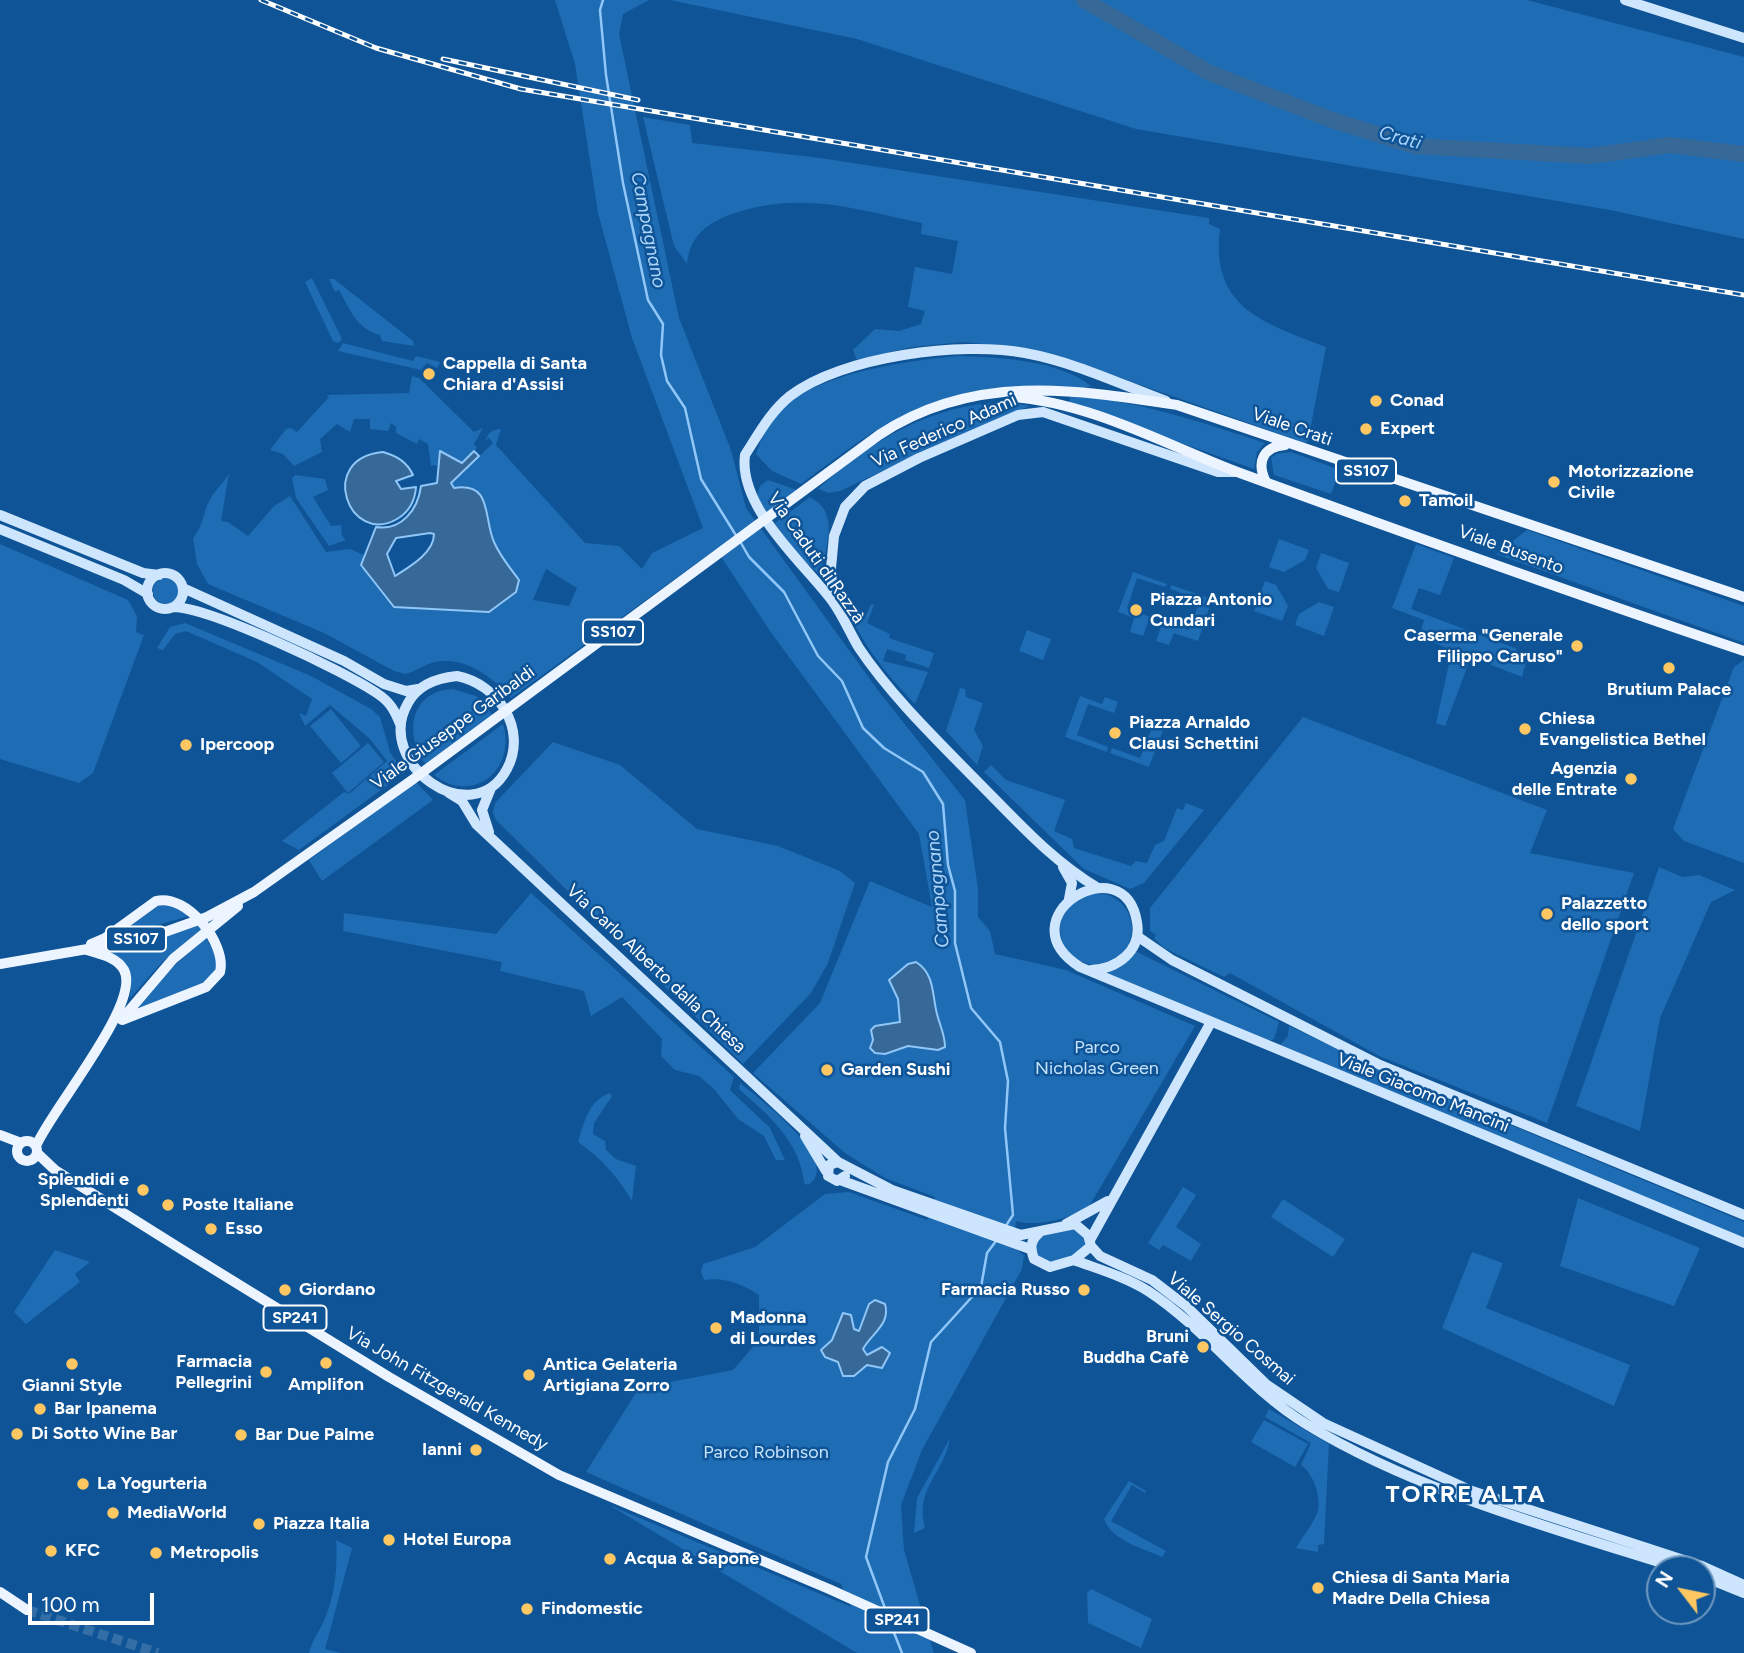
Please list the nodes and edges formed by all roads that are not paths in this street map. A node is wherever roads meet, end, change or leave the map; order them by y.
1 (1625, 0) edge
2 (1744, 38) edge
3 (980, 395) junction
4 (1177, 405) junction
5 (1288, 445) junction
6 (1239, 472) junction
7 (1266, 482) junction
8 (0, 515) edge
9 (0, 528) edge
10 (159, 575) junction
11 (183, 588) junction
12 (148, 594) junction
13 (1744, 597) edge
14 (833, 602) junction
15 (174, 607) junction
16 (1744, 651) edge
17 (419, 689) junction
18 (400, 724) junction
19 (492, 788) junction
20 (449, 793) junction
21 (492, 839) junction
22 (1063, 867) junction
23 (1098, 888) junction
24 (1069, 899) junction
25 (211, 921) junction
26 (1137, 936) junction
27 (79, 950) junction
28 (0, 961) edge
29 (1091, 970) junction
30 (122, 1020) junction
31 (1210, 1022) junction
32 (106, 1036) junction
33 (797, 1123) junction
34 (0, 1135) edge
35 (30, 1146) junction
36 (839, 1162) junction
37 (826, 1171) junction
38 (840, 1180) junction
39 (891, 1195) junction
40 (1109, 1200) junction
41 (1744, 1215) edge
42 (1066, 1224) junction
43 (1040, 1233) junction
44 (1020, 1239) junction
45 (1090, 1243) junction
46 (1744, 1243) edge
47 (1030, 1249) junction
48 (1074, 1260) junction
49 (1646, 1558) edge
50 (1716, 1582) edge
51 (1744, 1585) edge
52 (0, 1592) edge
53 (1744, 1594) edge
54 (27, 1610) tunnel mouth
55 (968, 1652) edge

1 - 2 street
3 - 4 main road, Viale Crati / SS107
3 - 6 main road, Via Federico Adami / SS107
3 - 25 main road, Viale Giuseppe Garibaldi / SS107
4 - 5 main road, Viale Crati / SS107
4 - 14 street, Via Caduti di Razzà
5 - 7 main road
5 - 13 main road, Viale Crati / SS107
6 - 7 main road, Via Federico Adami / SS107
6 - 14 street, Via Federico Adami
7 - 16 main road, Viale Busento / SS107
8 - 10 street
9 - 12 street
10 - 11 street
10 - 12 street
11 - 15 street
11 - 17 street
12 - 15 street
14 - 22 street, Via Caduti di Razzà
15 - 18 street
17 - 18 street
17 - 19 street
18 - 20 street
19 - 20 street
19 - 21 street
20 - 21 street, Via Carlo Alberto dalla Chiesa
21 - 33 street, Via Carlo Alberto dalla Chiesa
22 - 23 street, Via Caduti di Razzà
22 - 24 street
23 - 24 street
23 - 26 street
24 - 29 street, Viale Giacomo Mancini
25 - 27 main road, SS107
25 - 30 main road
26 - 29 street
26 - 41 street, Viale Giacomo Mancini
27 - 28 main road, SS107
27 - 30 main road
27 - 32 main road
29 - 31 street, Viale Giacomo Mancini
30 - 32 main road
31 - 40 street
31 - 46 street, Viale Giacomo Mancini
32 - 35 main road
33 - 36 street, Via Carlo Alberto dalla Chiesa
33 - 37 street, Via Carlo Alberto dalla Chiesa
34 - 35 main road, Via John Fitzgerald Kennedy / SP241
35 - 55 main road, Via John Fitzgerald Kennedy / SP241
36 - 37 street
36 - 38 street
36 - 39 street, Via Carlo Alberto dalla Chiesa
37 - 38 street
38 - 39 street
39 - 44 street
40 - 42 street
40 - 45 street
42 - 43 street
42 - 45 street
43 - 44 street
43 - 47 street
44 - 47 street
45 - 48 street
45 - 51 street, Viale Sergio Cosmai
47 - 48 street
48 - 49 street, Viale Sergio Cosmai
50 - 53 street
52 - 54 main road

